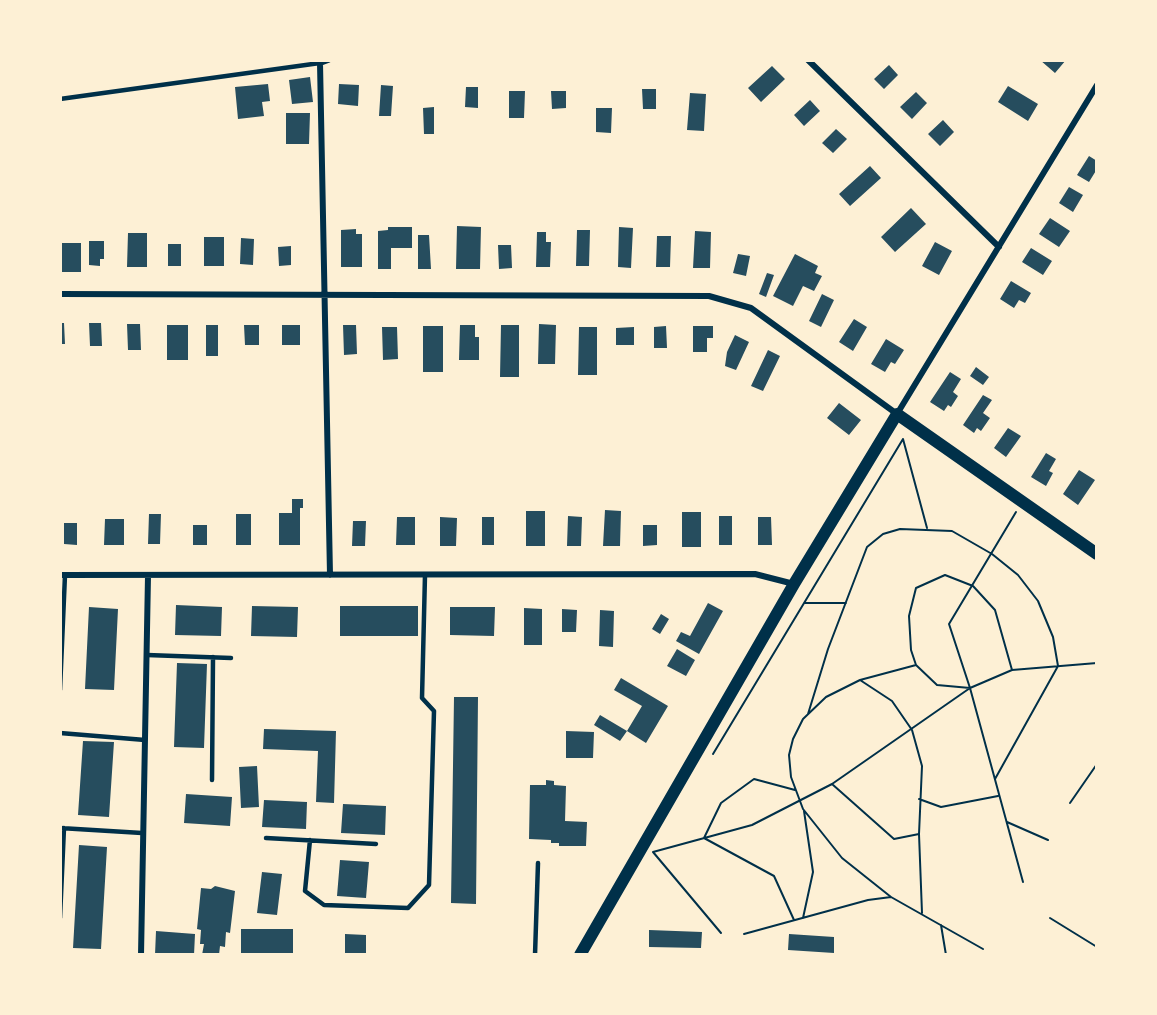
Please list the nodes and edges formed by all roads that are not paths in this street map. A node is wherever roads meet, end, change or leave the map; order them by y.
1 (328, 60) edge
2 (808, 60) edge
3 (320, 63) junction
4 (1097, 85) edge
5 (60, 99) edge
6 (999, 247) junction
7 (60, 294) edge
8 (326, 294) junction
9 (897, 414) junction
10 (1097, 554) edge
11 (63, 575) edge
12 (330, 575) junction
13 (425, 575) junction
14 (148, 576) junction
15 (794, 584) junction
16 (147, 655) junction
17 (213, 657) junction
18 (231, 658) dead end
19 (60, 690) edge
20 (60, 733) edge
21 (145, 740) junction
22 (212, 780) dead end
23 (62, 828) edge
24 (142, 834) junction
25 (266, 838) dead end
26 (310, 840) junction
27 (376, 844) dead end
28 (538, 863) dead end
29 (60, 918) edge
30 (141, 955) edge
31 (535, 955) edge
32 (580, 955) edge

1 - 3 street
2 - 6 street
3 - 5 lane
3 - 8 street
4 - 6 street
6 - 9 street
7 - 8 street
8 - 9 street
8 - 12 street
9 - 10 main road
9 - 15 main road
11 - 14 street
11 - 19 lane
12 - 13 street
12 - 14 street
13 - 15 street
13 - 26 lane
14 - 16 street
15 - 32 main road
16 - 17 lane
16 - 21 street
17 - 18 lane
17 - 22 lane
20 - 21 lane
21 - 24 street
23 - 24 lane
23 - 29 lane
24 - 30 street
25 - 26 lane
26 - 27 lane
28 - 31 lane

